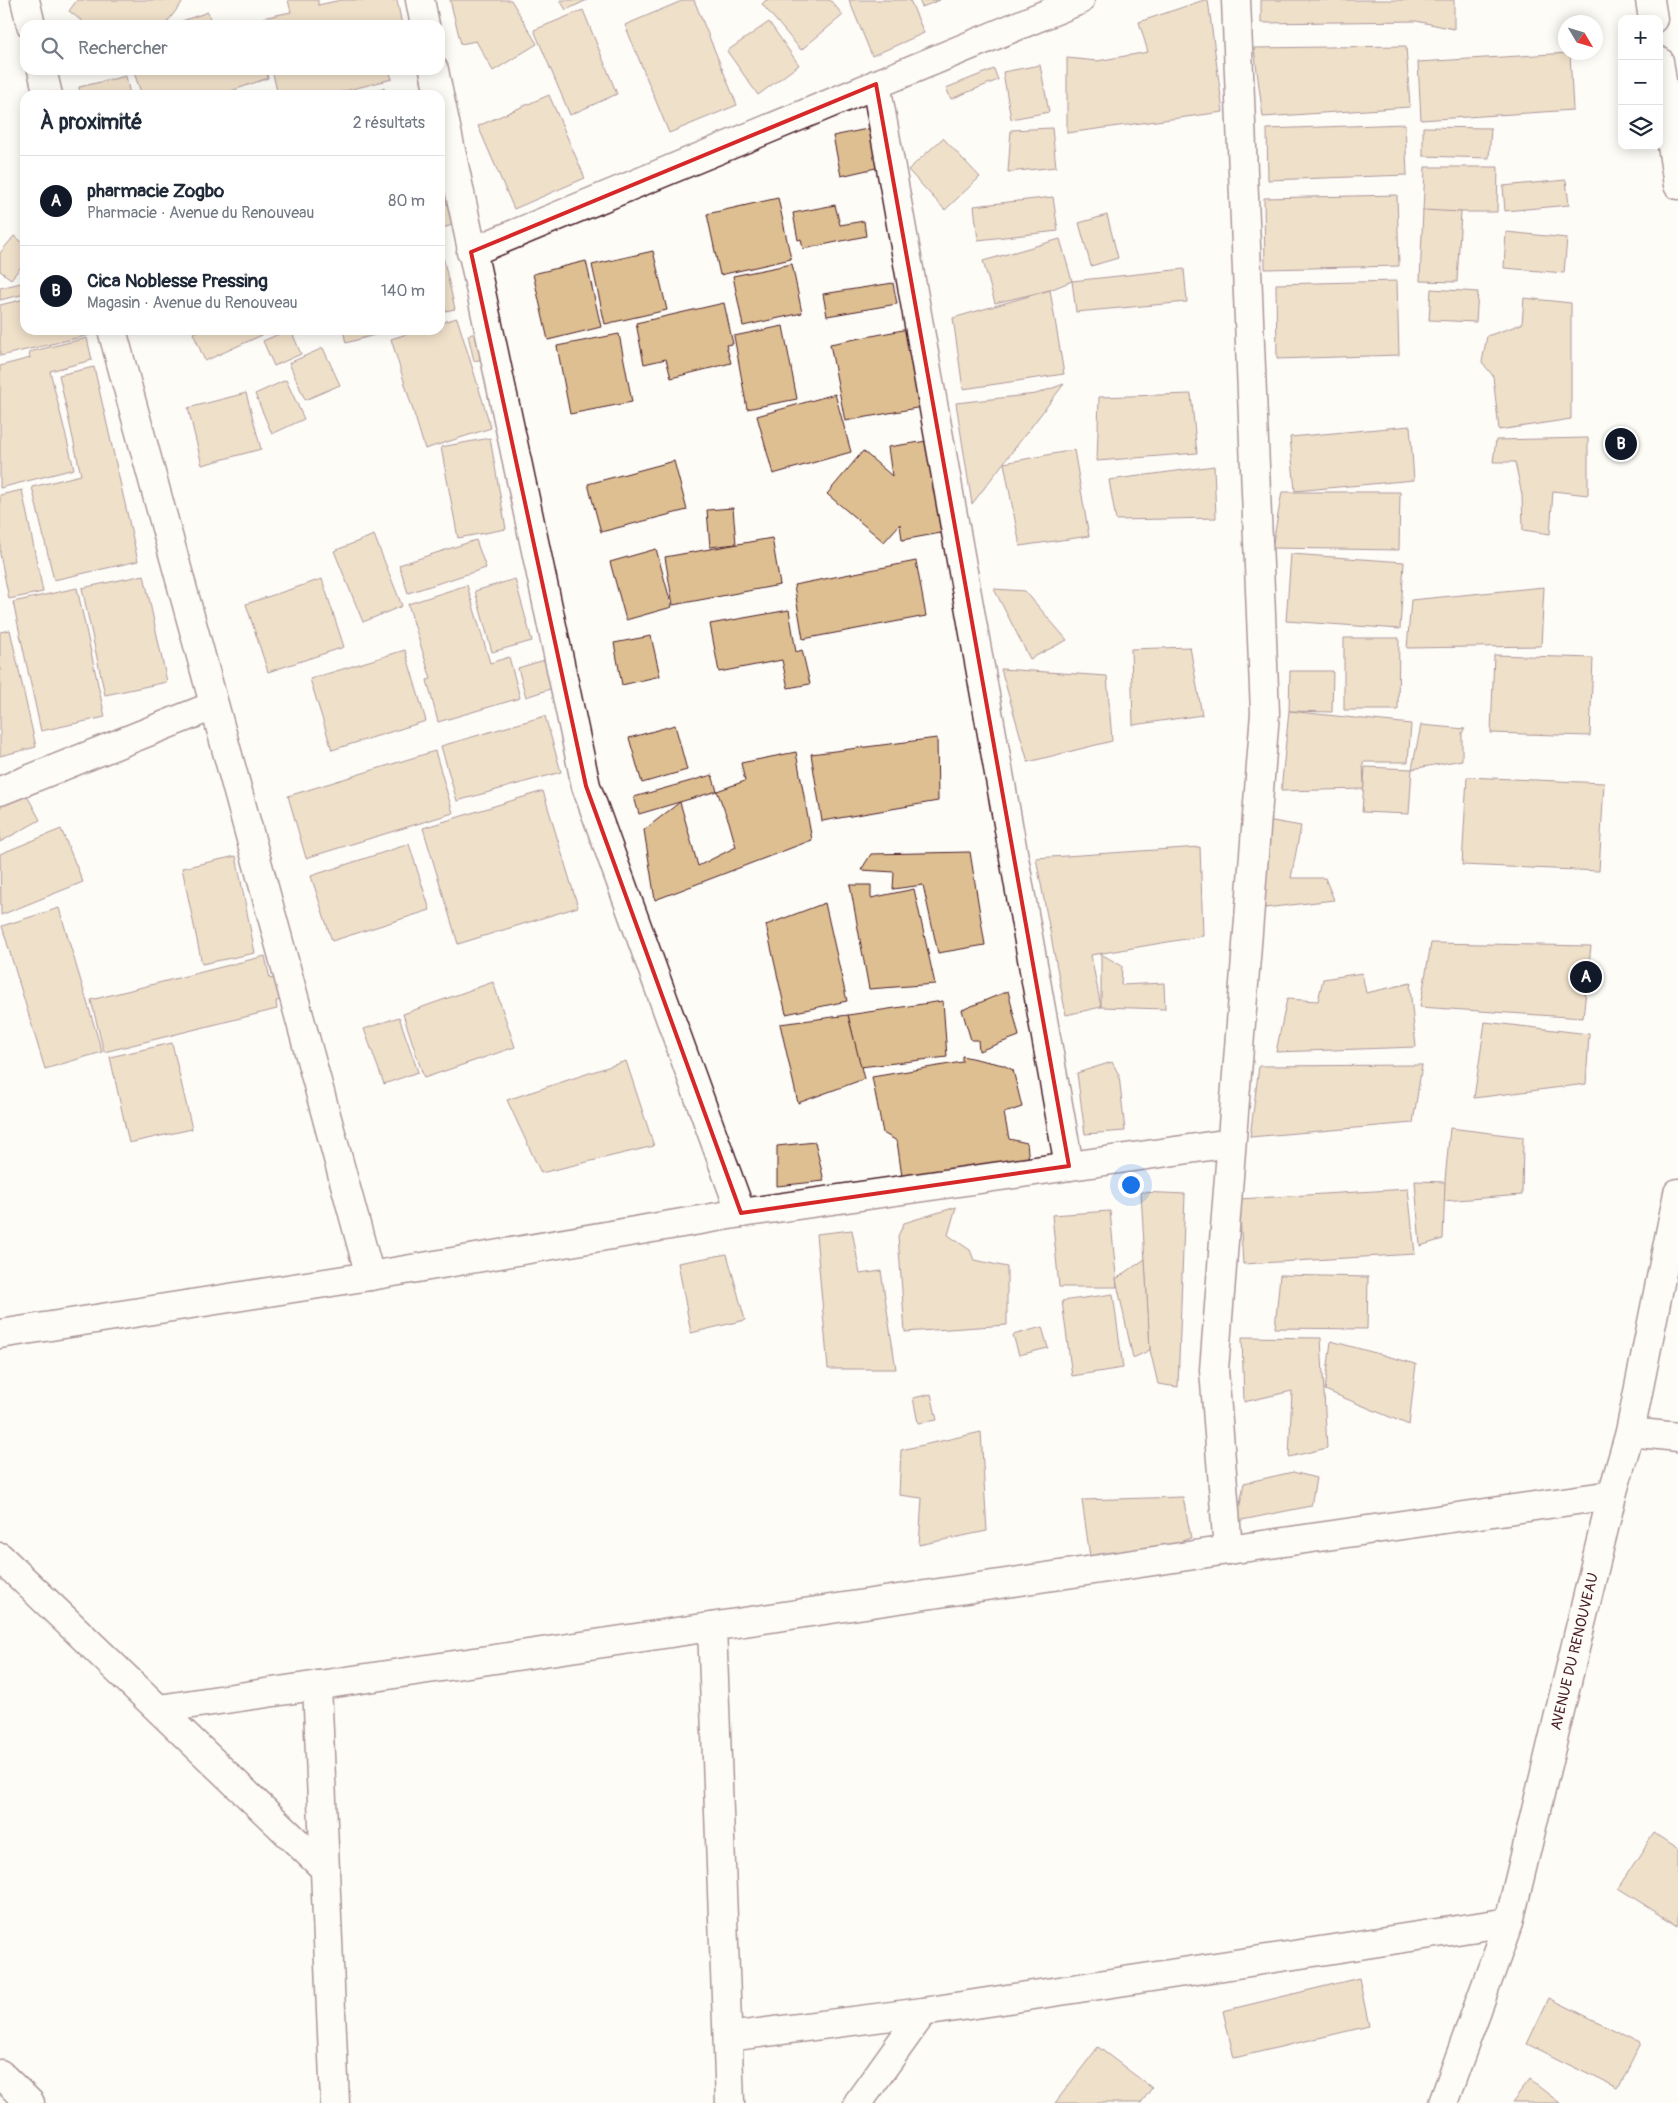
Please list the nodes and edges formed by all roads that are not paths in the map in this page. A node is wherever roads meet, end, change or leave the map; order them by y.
1 (24, 0) edge
2 (420, 0) edge
3 (1080, 0) edge
4 (1236, 0) edge
5 (1650, 0) edge
6 (1652, 15) edge
7 (30, 20) edge
8 (424, 20) edge
9 (43, 75) edge
10 (435, 75) edge
11 (876, 84) junction
12 (1663, 87) edge
13 (47, 90) edge
14 (438, 90) edge
15 (445, 124) edge
16 (1678, 184) edge
17 (471, 252) junction
18 (113, 335) edge
19 (213, 706) junction
20 (0, 791) edge
21 (1232, 1143) junction
22 (1069, 1166) junction
23 (1678, 1193) edge
24 (741, 1213) junction
25 (370, 1276) junction
26 (0, 1334) edge
27 (1630, 1432) junction
28 (1678, 1437) edge
29 (1612, 1495) junction
30 (1228, 1550) junction
31 (0, 1557) edge
32 (712, 1627) junction
33 (317, 1685) junction
34 (159, 1709) junction
35 (325, 1869) junction
36 (1509, 1922) junction
37 (923, 2012) junction
38 (728, 2037) junction
39 (0, 2074) edge
40 (30, 2103) edge
41 (335, 2103) edge
42 (730, 2103) edge
43 (858, 2103) edge
44 (1443, 2103) edge

1 - 7 street
2 - 8 street
3 - 11 street
4 - 21 street
5 - 6 street
9 - 13 street
10 - 14 street
11 - 17 street
11 - 22 street
12 - 16 street
15 - 17 street
17 - 24 street
18 - 19 street
19 - 20 street
19 - 25 street
21 - 22 street
21 - 30 street
22 - 24 street
23 - 27 street, AVENUE DU RENOUVEAU
24 - 25 street
25 - 26 street
27 - 28 street
27 - 29 street, AVENUE DU RENOUVEAU
29 - 30 street
29 - 36 street, AVENUE DU RENOUVEAU
30 - 32 street
31 - 34 street
32 - 33 street
32 - 38 street
33 - 34 street
33 - 35 street
34 - 35 street
35 - 41 street
36 - 37 street
36 - 44 street, AVENUE DU RENOUVEAU
37 - 38 street
37 - 43 street
38 - 42 street
39 - 40 street

